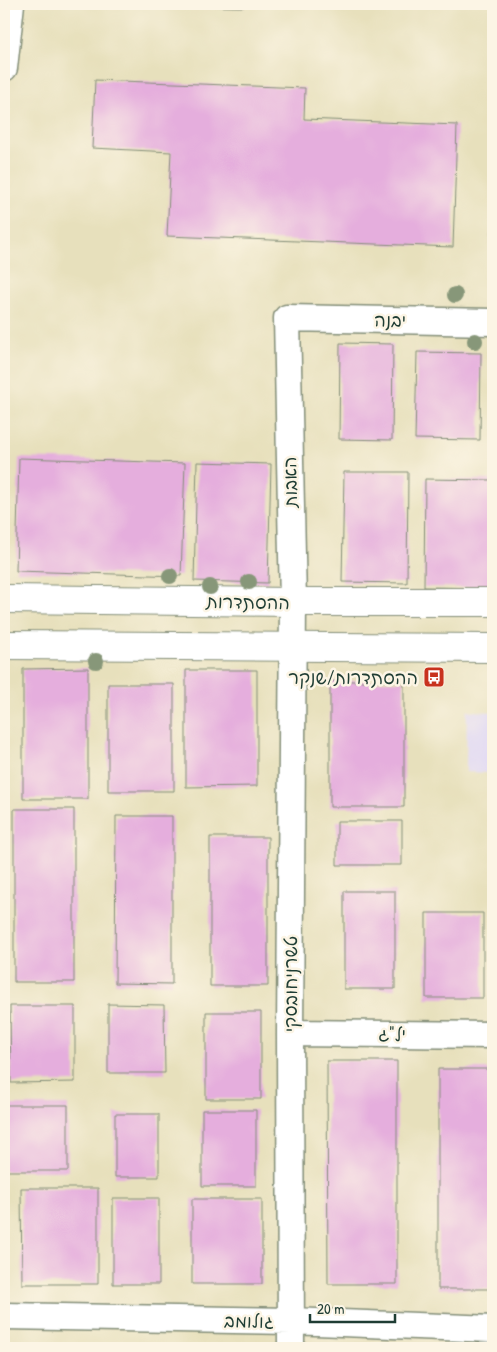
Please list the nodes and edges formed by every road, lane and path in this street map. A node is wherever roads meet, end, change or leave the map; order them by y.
1 (11, 4) edge
2 (4, 68) edge
3 (287, 318) joint
4 (493, 322) edge
5 (4, 598) edge
6 (293, 602) junction
7 (493, 602) edge
8 (4, 645) edge
9 (293, 646) junction
10 (493, 648) edge
11 (290, 1033) junction
12 (493, 1034) edge
13 (4, 1316) edge
14 (291, 1321) junction
15 (493, 1329) edge
16 (291, 1348) edge

1 - 2 street
3 - 4 street, יבנה
3 - 6 street, האבות
5 - 6 street, ההסתדרות
6 - 7 street, ההסתדרות
6 - 9 street, האבות
8 - 9 street
9 - 10 street
9 - 11 street, טשרניחובסקי
11 - 12 street, יל"ג
11 - 14 street, טשרניחובסקי
13 - 14 street, גולומב
14 - 15 street, גולומב
14 - 16 street, טשרניחובסקי

